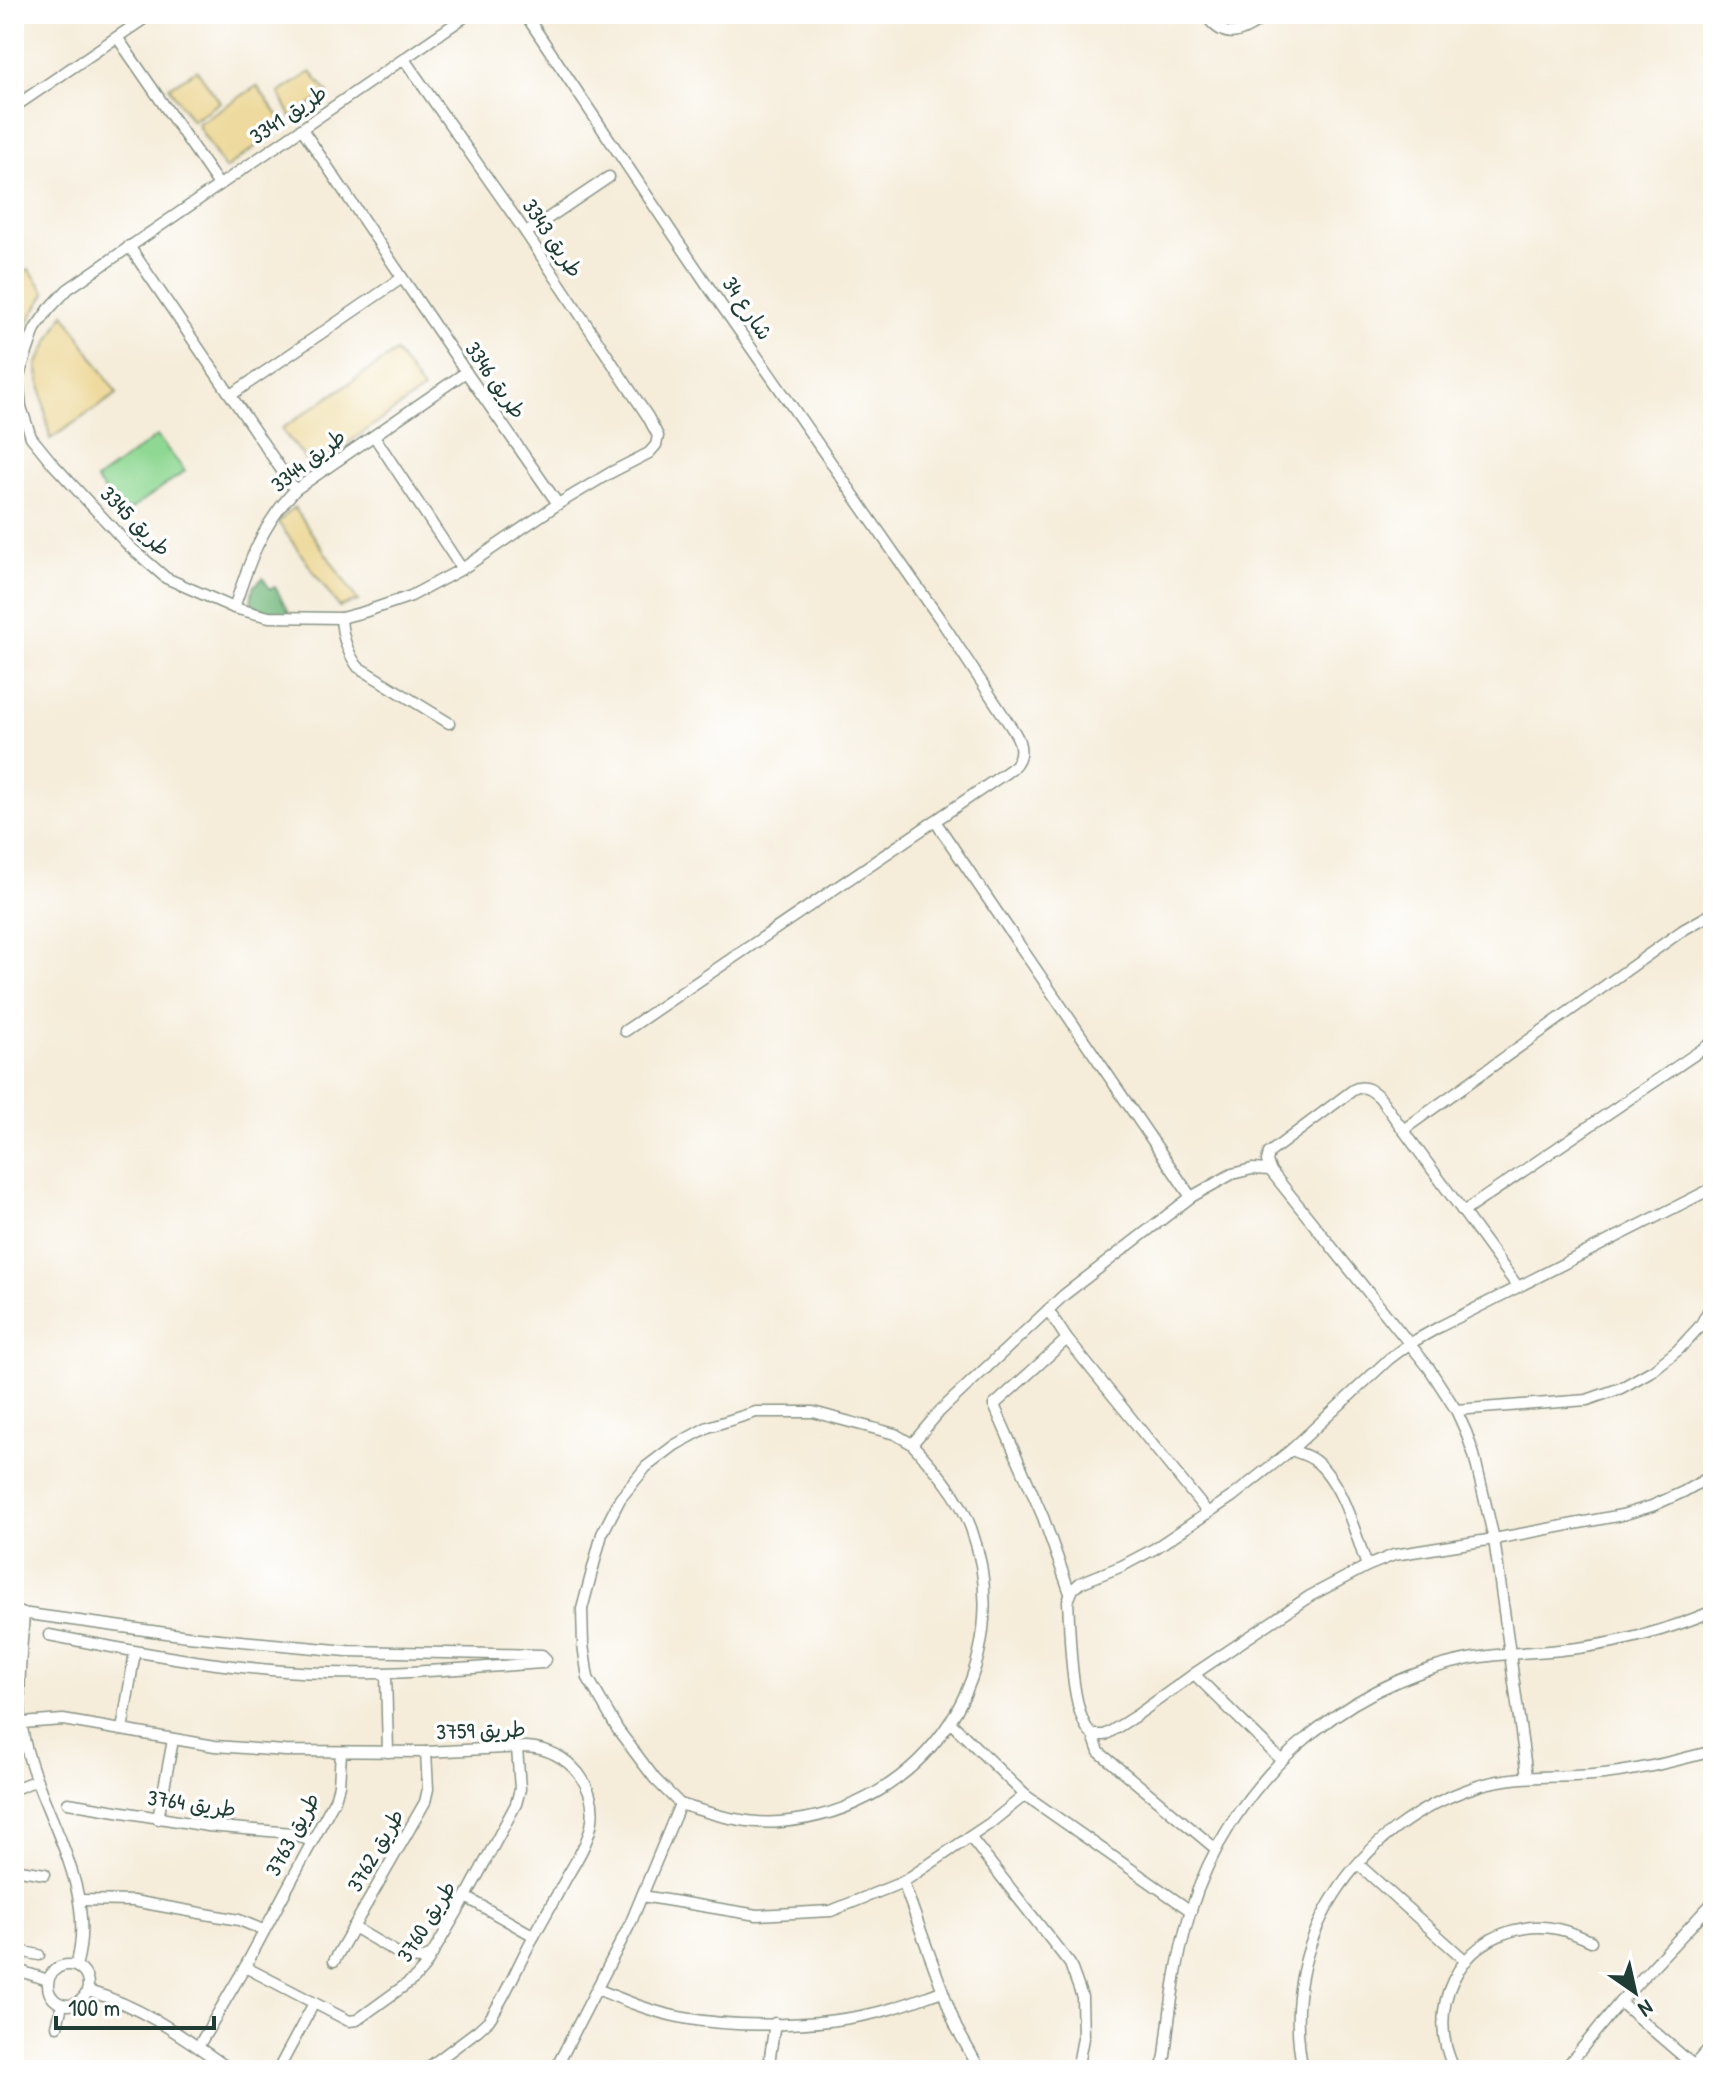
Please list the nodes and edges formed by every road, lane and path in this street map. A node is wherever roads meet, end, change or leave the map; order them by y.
1 (151, 14) edge
2 (469, 14) edge
3 (525, 14) edge
4 (1205, 14) edge
5 (1269, 14) edge
6 (117, 37) junction
7 (404, 59) junction
8 (14, 107) edge
9 (302, 129) junction
10 (609, 177) dead end
11 (219, 185) junction
12 (526, 233) junction
13 (129, 246) junction
14 (402, 278) junction
15 (466, 372) junction
16 (16, 374) edge
17 (231, 395) junction
18 (374, 436) junction
19 (656, 445) joint
20 (295, 490) junction
21 (558, 504) junction
22 (462, 569) junction
23 (234, 608) junction
24 (341, 618) junction
25 (449, 723) dead end
26 (935, 821) junction
27 (1713, 913) edge
28 (625, 1031) dead end
29 (1713, 1042) edge
30 (1403, 1130) junction
31 (1270, 1170) junction
32 (1713, 1188) edge
33 (1191, 1197) junction
34 (1463, 1212) junction
35 (1518, 1287) junction
36 (1713, 1302) edge
37 (1048, 1310) junction
38 (1067, 1339) junction
39 (1409, 1344) junction
40 (1456, 1410) junction
41 (912, 1444) junction
42 (1291, 1450) junction
43 (1713, 1475) edge
44 (1208, 1513) junction
45 (1494, 1539) junction
46 (1367, 1566) junction
47 (1070, 1593) junction
48 (1713, 1611) edge
49 (19, 1613) edge
50 (49, 1635) dead end
51 (135, 1652) junction
52 (1510, 1653) junction
53 (386, 1674) junction
54 (1194, 1674) junction
55 (22, 1723) junction
56 (951, 1723) junction
57 (122, 1730) junction
58 (1093, 1735) junction
59 (173, 1740) junction
60 (517, 1748) junction
61 (1713, 1751) edge
62 (341, 1752) junction
63 (388, 1752) junction
64 (426, 1752) junction
65 (1281, 1760) junction
66 (1527, 1776) junction
67 (37, 1780) junction
68 (14, 1789) edge
69 (1025, 1795) junction
70 (68, 1803) dead end
71 (680, 1804) junction
72 (158, 1819) junction
73 (970, 1837) junction
74 (310, 1841) junction
75 (1216, 1849) junction
76 (1358, 1864) junction
77 (14, 1869) edge
78 (45, 1874) dead end
79 (903, 1882) junction
80 (642, 1896) junction
81 (466, 1897) junction
82 (80, 1900) junction
83 (1713, 1902) edge
84 (1191, 1911) junction
85 (353, 1927) junction
86 (263, 1930) junction
87 (534, 1936) junction
88 (1591, 1941) dead end
89 (14, 1950) edge
90 (39, 1955) dead end
91 (432, 1955) junction
92 (406, 1958) junction
93 (334, 1961) dead end
94 (1466, 1961) junction
95 (76, 1966) junction
96 (245, 1967) junction
97 (14, 1969) edge
98 (48, 1980) junction
99 (410, 1981) junction
100 (597, 1989) junction
101 (88, 1991) junction
102 (942, 1991) junction
103 (1620, 2002) junction
104 (314, 2003) junction
105 (62, 2005) junction
106 (775, 2023) junction
107 (57, 2026) dead end
108 (1713, 2044) edge
109 (198, 2047) junction
110 (1696, 2068) edge
111 (1564, 2069) edge
112 (231, 2070) edge
113 (278, 2070) edge
114 (425, 2070) edge
115 (555, 2070) edge
116 (768, 2070) edge
117 (980, 2070) edge
118 (1077, 2070) edge
119 (1161, 2070) edge
120 (1303, 2070) edge
121 (1455, 2070) edge

1 - 6 street
2 - 7 street, طريق 3341
3 - 26 street, شارع 34
4 - 5 street
6 - 8 street
6 - 11 street
7 - 9 street, طريق 3341
7 - 12 street, طريق 3343
9 - 11 street, طريق 3341
9 - 14 street, طريق 3346
10 - 12 street
11 - 13 street, طريق 3341
12 - 19 street, طريق 3343
13 - 16 street, طريق 3341
13 - 17 street
14 - 15 street, طريق 3346
14 - 17 street
15 - 18 street, طريق 3344
15 - 21 street, طريق 3346
16 - 23 street, طريق 3345
17 - 20 street
18 - 20 street, طريق 3344
18 - 22 street, طريق 3344
19 - 21 street, طريق 3345
20 - 23 street, طريق 3344
21 - 22 street, طريق 3345
22 - 24 street, طريق 3345
23 - 24 street, طريق 3345
24 - 25 street
26 - 28 street
26 - 33 street
27 - 30 street
29 - 34 street
30 - 31 street
30 - 34 street
31 - 33 street
31 - 39 street
32 - 35 street
33 - 37 street
34 - 35 street
35 - 39 street
36 - 40 street
37 - 38 street
37 - 41 street
38 - 44 street
38 - 47 street
39 - 40 street
39 - 42 street
40 - 45 street
41 - 56 street
41 - 71 street
42 - 44 street
42 - 46 street
43 - 45 street
44 - 47 street
45 - 46 street
45 - 52 street
46 - 54 street
47 - 58 street
48 - 52 street
49 - 53 street
49 - 55 street
50 - 51 street
51 - 53 street
51 - 57 street
52 - 65 street
52 - 66 street
53 - 63 street
54 - 58 street
54 - 65 street
55 - 57 street, طريق 3759
55 - 67 street
56 - 69 street
56 - 71 street
57 - 59 street, طريق 3759
58 - 75 street
59 - 62 street, طريق 3759
59 - 72 street
60 - 64 street, طريق 3759
60 - 81 street, طريق 3760
60 - 87 street, طريق 3759
61 - 66 street
62 - 63 street, طريق 3759
62 - 74 street, طريق 3763
63 - 64 street, طريق 3759
64 - 85 street, طريق 3762
65 - 75 street
66 - 76 street
67 - 68 street
67 - 82 street
69 - 73 street
69 - 84 street
70 - 72 street, طريق 3764
71 - 80 street
72 - 74 street, طريق 3764
73 - 79 street
73 - 118 street
74 - 86 street, طريق 3763
75 - 84 street
76 - 94 street
76 - 120 street
77 - 78 street
79 - 80 street
79 - 102 street
80 - 100 street
81 - 87 street
81 - 91 street, طريق 3760
82 - 86 street
82 - 95 street
83 - 103 street
84 - 119 street
85 - 92 street
85 - 93 street, طريق 3762
86 - 96 street, طريق 3763
87 - 114 street, طريق 3759
88 - 94 street
89 - 90 street
91 - 92 street
91 - 99 street, طريق 3760
92 - 99 street
94 - 121 street
95 - 98 street
95 - 101 street
96 - 104 street, طريق 3760
96 - 109 street, طريق 3763
97 - 98 street
98 - 105 street
99 - 104 street, طريق 3760
100 - 106 street
100 - 115 street
101 - 105 street
101 - 109 street
102 - 106 street
102 - 117 street
103 - 110 street
103 - 111 street
104 - 113 street
105 - 107 street
106 - 116 street
108 - 110 street
109 - 112 street

